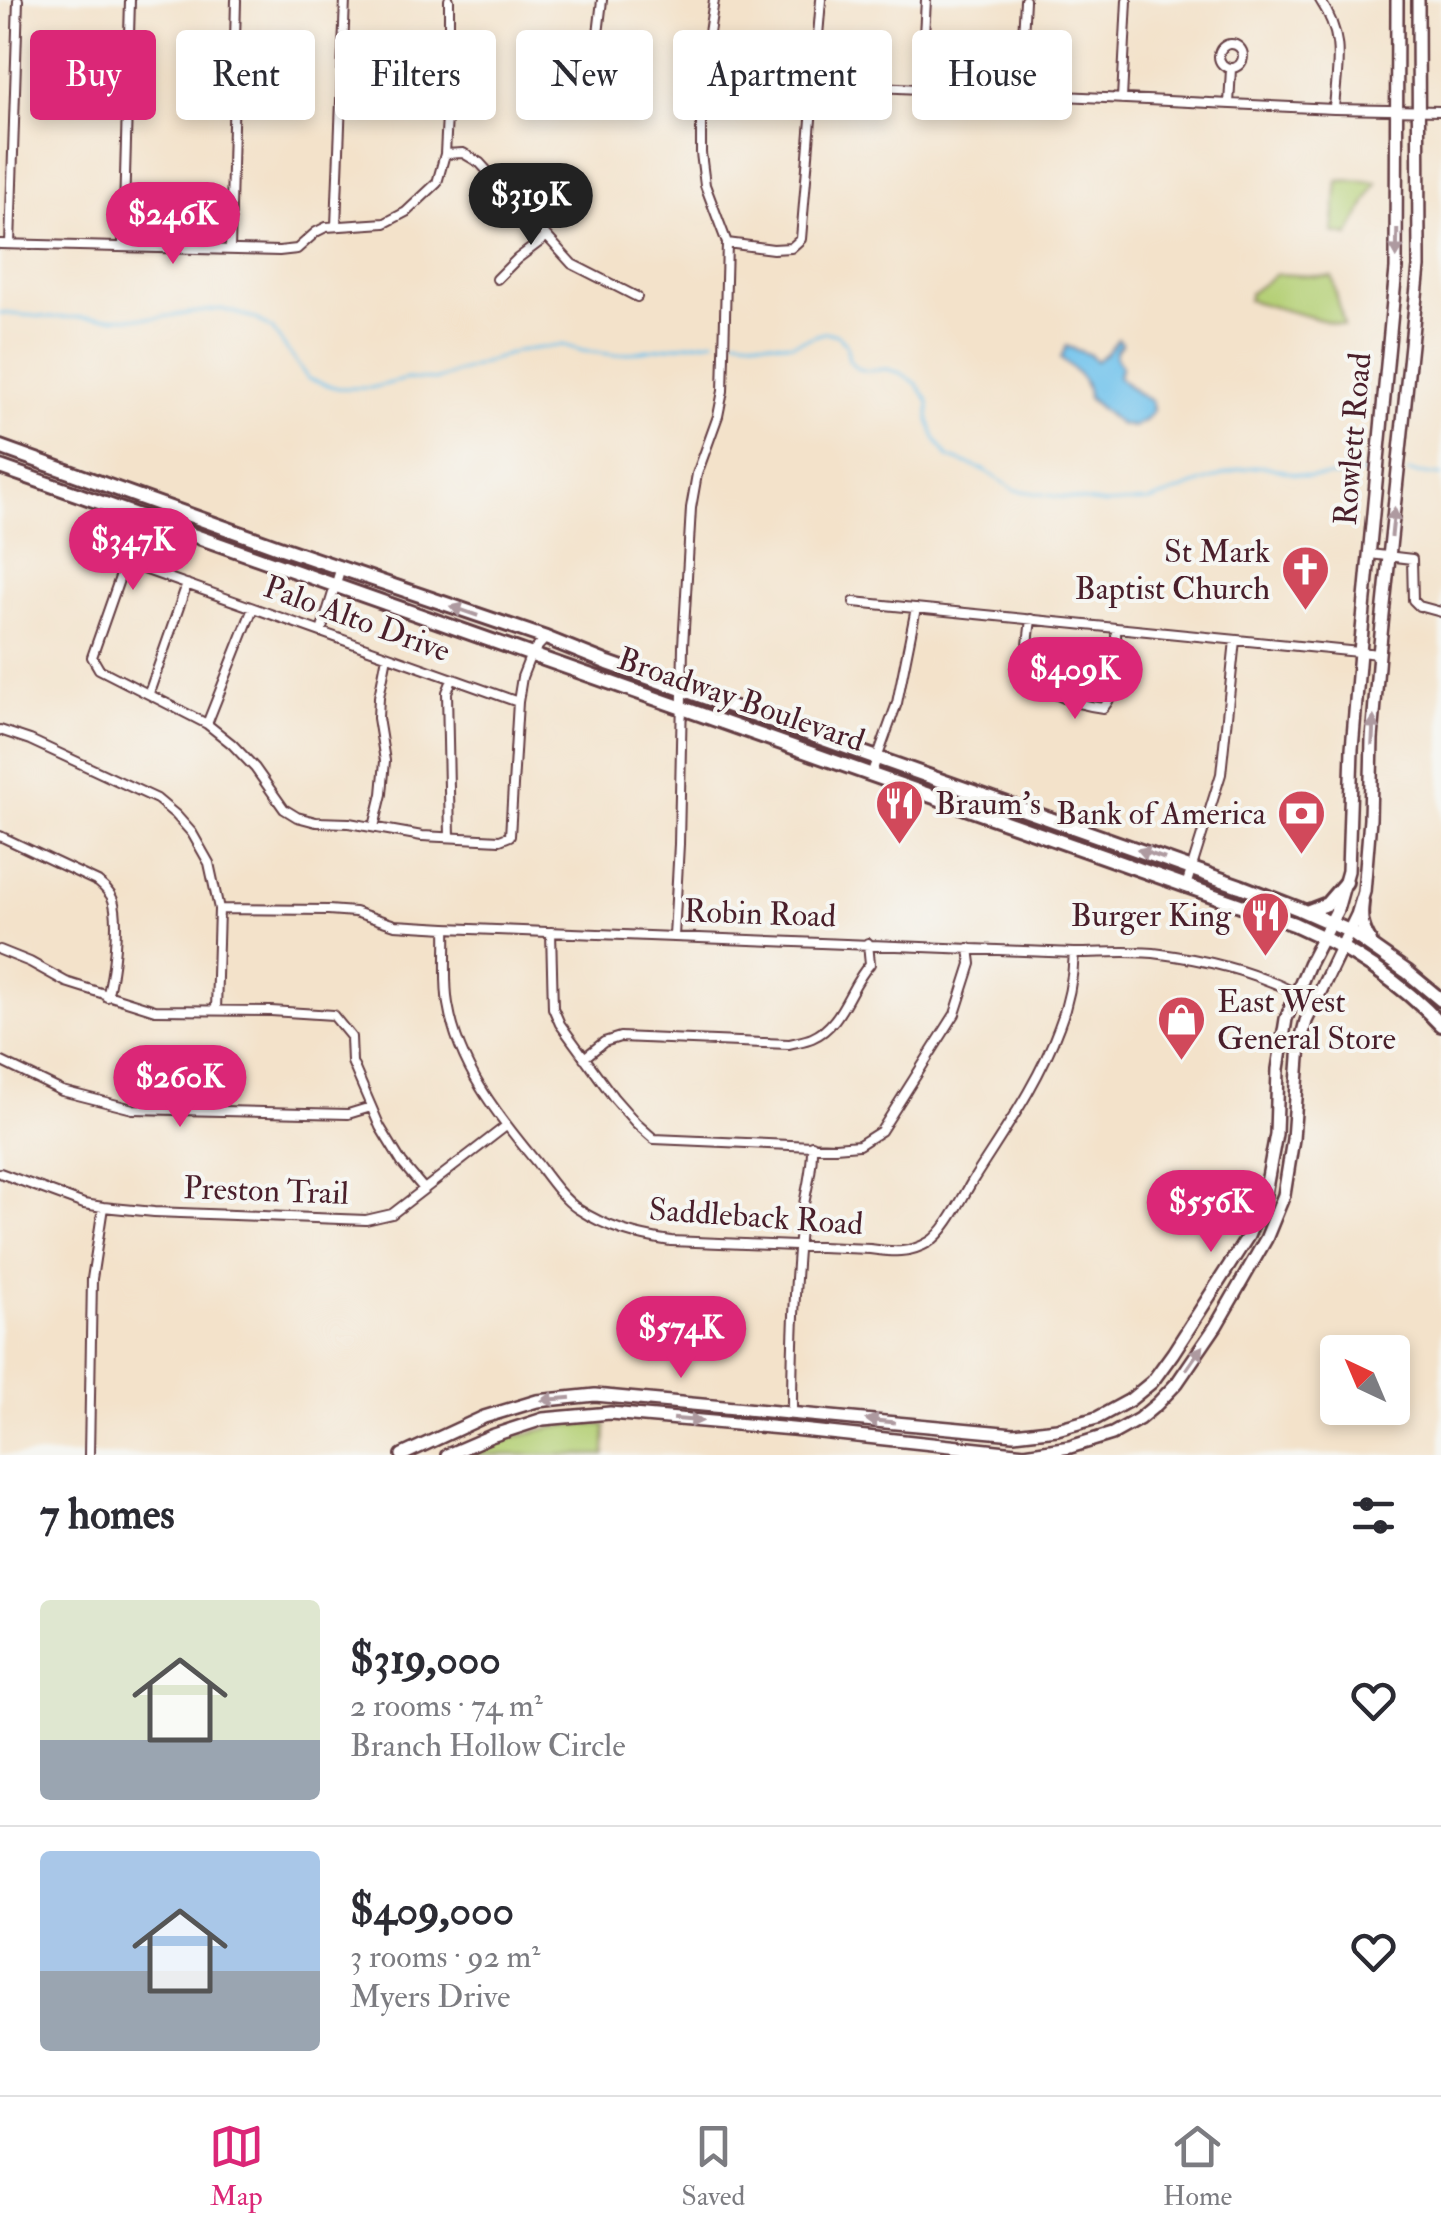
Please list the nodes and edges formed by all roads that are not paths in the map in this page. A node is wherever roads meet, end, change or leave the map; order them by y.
1 (18, 0) edge
2 (130, 0) edge
3 (236, 0) edge
4 (345, 0) edge
5 (450, 0) edge
6 (602, 0) edge
7 (714, 0) edge
8 (821, 0) edge
9 (926, 0) edge
10 (1024, 0) edge
11 (1127, 0) edge
12 (1320, 0) edge
13 (1397, 0) edge
14 (1418, 0) edge
15 (599, 30) edge
16 (819, 30) edge
17 (924, 30) edge
18 (1023, 30) edge
19 (1231, 68) dead end
20 (1072, 97) edge
21 (1122, 100) junction
22 (1230, 104) junction
23 (1334, 108) junction
24 (1417, 110) junction
25 (1397, 111) junction
26 (1441, 111) edge
27 (813, 120) edge
28 (445, 154) junction
29 (1398, 178) junction
30 (1418, 178) junction
31 (336, 226) junction
32 (546, 237) junction
33 (727, 243) junction
34 (0, 244) edge
35 (10, 244) junction
36 (123, 247) junction
37 (230, 250) junction
38 (497, 279) dead end
39 (637, 296) dead end
40 (1390, 340) junction
41 (1411, 342) junction
42 (0, 448) edge
43 (0, 467) edge
44 (141, 517) junction
45 (1370, 554) junction
46 (1390, 557) junction
47 (124, 562) junction
48 (341, 567) junction
49 (188, 584) junction
50 (335, 585) junction
51 (854, 602) dead end
52 (253, 608) junction
53 (916, 608) junction
54 (1441, 612) edge
55 (1031, 619) junction
56 (1116, 628) junction
57 (322, 632) junction
58 (546, 638) junction
59 (1235, 640) junction
60 (1360, 652) junction
61 (530, 654) junction
62 (1378, 654) junction
63 (387, 656) junction
64 (452, 680) junction
65 (682, 688) junction
66 (149, 692) junction
67 (518, 702) junction
68 (681, 708) junction
69 (207, 724) junction
70 (0, 730) edge
71 (878, 758) junction
72 (1351, 773) junction
73 (1372, 774) junction
74 (871, 775) junction
75 (374, 827) junction
76 (1082, 830) junction
77 (0, 836) edge
78 (450, 837) junction
79 (1076, 847) junction
80 (1192, 868) junction
81 (1346, 882) junction
82 (1186, 886) junction
83 (1362, 902) junction
84 (219, 909) junction
85 (1306, 912) junction
86 (1331, 922) junction
87 (446, 928) junction
88 (551, 932) junction
89 (1349, 932) junction
90 (674, 936) junction
91 (1323, 937) junction
92 (868, 943) junction
93 (1341, 947) junction
94 (968, 948) junction
95 (1374, 948) junction
96 (0, 950) edge
97 (1074, 952) junction
98 (1296, 994) junction
99 (107, 996) junction
100 (216, 1010) junction
101 (1439, 1012) edge
102 (584, 1058) junction
103 (0, 1062) edge
104 (371, 1107) junction
105 (506, 1126) junction
106 (812, 1144) junction
107 (0, 1173) edge
108 (424, 1189) junction
109 (103, 1207) junction
110 (798, 1247) junction
111 (636, 1398) junction
112 (1116, 1409) junction
113 (792, 1412) junction
114 (636, 1415) junction
115 (484, 1417) junction
116 (1126, 1427) junction
117 (792, 1429) junction
118 (491, 1436) junction
119 (89, 1455) edge
120 (402, 1455) edge
121 (448, 1455) edge

1 - 35 street
2 - 36 street
3 - 37 street
4 - 31 street
5 - 28 street
6 - 15 street
7 - 33 street
8 - 16 street
9 - 17 street
10 - 18 street
11 - 21 street
12 - 23 street
13 - 25 main road, Rowlett Road
14 - 24 main road, Rowlett Road
19 - 22 street
20 - 21 street
21 - 22 street
22 - 23 street
23 - 25 street
24 - 25 street
24 - 26 street
24 - 30 main road, Rowlett Road
25 - 29 main road, Rowlett Road
27 - 33 street
28 - 31 street
28 - 32 street
29 - 30 main road
29 -> 40 main road, Rowlett Road
30 - 41 main road, Rowlett Road
31 - 37 street
32 - 38 street
32 - 39 street
33 - 65 street
34 - 35 street
35 - 36 street
36 - 37 street
40 - 41 main road
40 - 45 main road, Rowlett Road
46 -> 41 main road, Rowlett Road
42 - 48 main road, Broadway Boulevard
43 - 44 main road, Broadway Boulevard
44 - 47 street
44 - 50 main road, Broadway Boulevard
45 - 46 street
45 - 60 main road, Rowlett Road
46 - 54 street
46 - 62 main road, Rowlett Road
47 - 49 street, Palo Alto Drive
47 - 66 street
48 - 50 street
58 -> 48 main road, Broadway Boulevard
49 - 52 street, Palo Alto Drive
49 - 66 street
50 - 57 street
50 - 61 main road, Broadway Boulevard
51 - 53 street
52 - 57 street, Palo Alto Drive
52 - 69 street
53 - 55 street
53 - 71 street
55 - 56 street
55 - 56 street
56 - 59 street
57 - 63 street, Palo Alto Drive
58 - 61 street
58 - 65 main road, Broadway Boulevard
59 - 60 street
59 - 80 street
60 - 62 street
60 - 72 main road, Rowlett Road
61 - 67 street
61 - 68 main road, Broadway Boulevard
73 -> 62 main road, Rowlett Road
63 - 64 street, Palo Alto Drive
63 - 75 street
64 - 67 street, Palo Alto Drive
64 - 78 street
65 - 68 street
65 - 71 main road, Broadway Boulevard
66 - 69 street
67 - 78 street
68 - 74 main road, Broadway Boulevard
68 - 90 street
69 - 75 street
70 - 84 street
71 - 74 street
71 - 76 main road, Broadway Boulevard
72 - 73 main road
72 - 81 main road, Rowlett Road
73 - 83 main road, Rowlett Road
74 - 79 main road, Broadway Boulevard
75 - 78 street
76 - 79 main road
80 -> 76 main road, Broadway Boulevard
77 - 99 street
79 - 82 main road, Broadway Boulevard
80 - 82 street
80 - 85 main road, Broadway Boulevard
81 - 85 main road
81 - 86 main road, Rowlett Road
82 - 91 main road, Broadway Boulevard
83 - 89 main road, Rowlett Road
83 - 95 main road
84 - 87 street, Robin Road
84 - 100 street
85 - 86 main road, Broadway Boulevard
86 - 89 main road, Broadway Boulevard
86 - 91 main road, Rowlett Road
87 - 88 street, Robin Road
87 - 105 street, Saddleback Road
88 - 90 street, Robin Road
88 - 102 street
89 - 93 main road, Rowlett Road
89 - 95 main road, Broadway Boulevard
90 - 92 street, Robin Road
91 - 93 main road, Broadway Boulevard
91 - 98 main road, Rowlett Road
92 - 94 street, Robin Road
92 - 102 street
93 - 101 main road, Broadway Boulevard
116 -> 93 main road, Rowlett Road
94 - 97 street, Robin Road
94 - 106 street
95 - 101 main road, Broadway Boulevard
96 - 99 street
97 - 98 street, Robin Road
97 - 110 street, Saddleback Road
98 - 112 main road, Rowlett Road
99 - 100 street
100 - 104 street
102 - 106 street
103 - 104 street
104 - 108 street
105 - 108 street, Preston Trail
105 - 110 street, Saddleback Road
106 - 110 street
107 - 109 street, Preston Trail
108 - 109 street, Preston Trail
109 - 119 street
110 - 113 street
111 - 113 main road, Rowlett Road
111 - 114 main road
111 -> 115 main road, Rowlett Road
112 -> 113 main road, Rowlett Road
112 - 116 main road
113 - 117 street
114 -> 117 main road, Rowlett Road
114 - 118 main road, Rowlett Road
115 - 118 main road
115 - 120 main road, Rowlett Road
116 - 117 main road, Rowlett Road
118 - 121 main road, Rowlett Road

